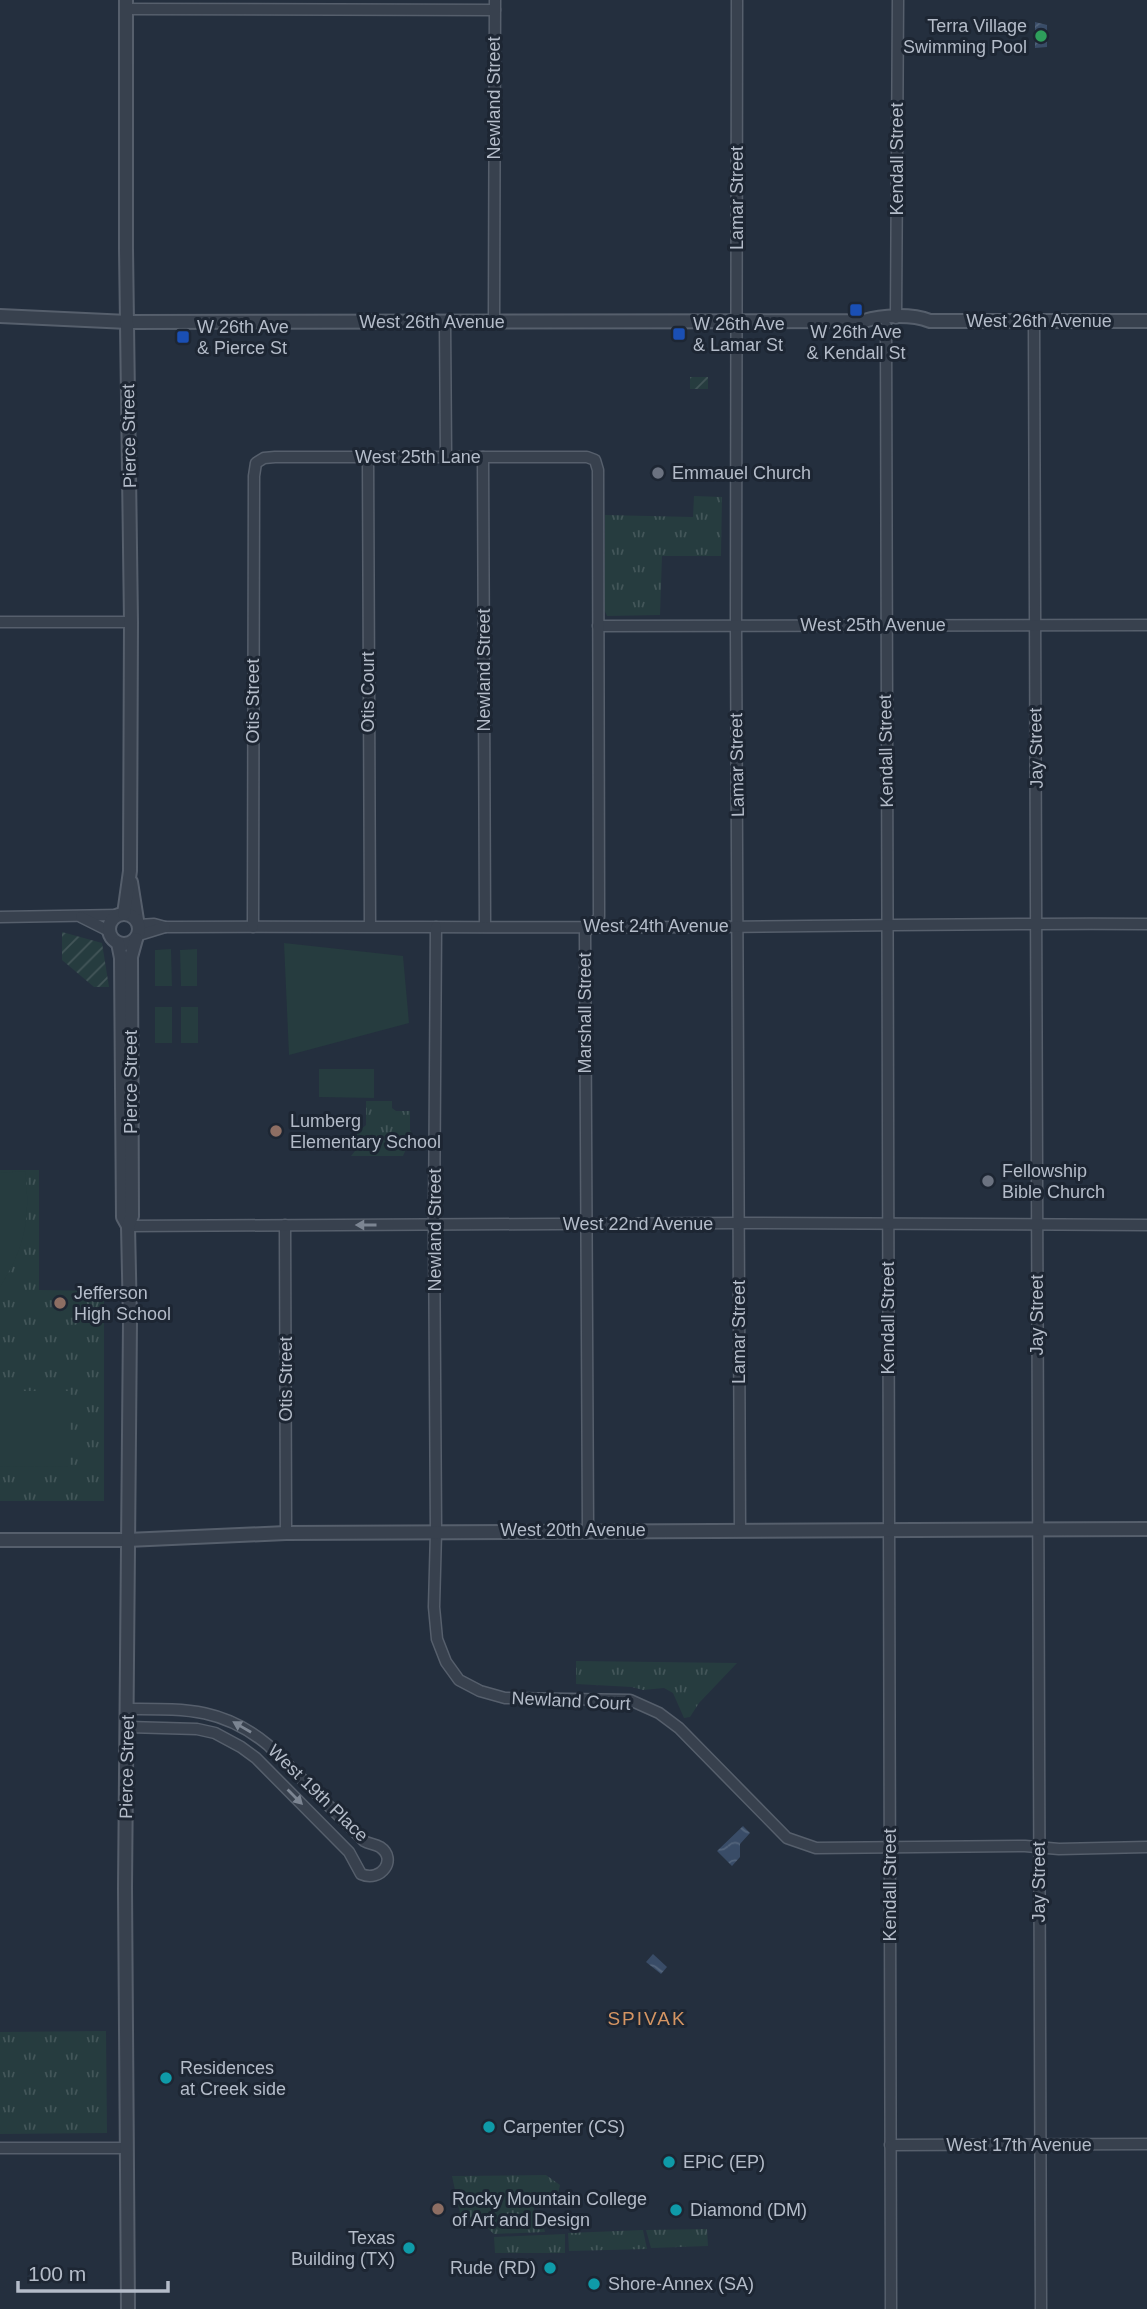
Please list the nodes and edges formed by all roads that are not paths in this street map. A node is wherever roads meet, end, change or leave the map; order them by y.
1 (737, 0) edge
2 (898, 0) edge
3 (126, 5) edge
4 (274, 5) edge
5 (346, 5) edge
6 (495, 5) edge
7 (0, 316) edge
8 (737, 321) junction
9 (1034, 321) junction
10 (1147, 321) edge
11 (128, 322) junction
12 (445, 322) junction
13 (494, 322) junction
14 (891, 322) junction
15 (368, 457) junction
16 (446, 457) junction
17 (482, 457) junction
18 (595, 460) joint
19 (254, 476) joint
20 (0, 622) edge
21 (131, 622) junction
22 (1035, 625) junction
23 (1147, 625) edge
24 (598, 626) junction
25 (736, 626) junction
26 (885, 626) junction
27 (130, 871) junction
28 (121, 915) junction
29 (0, 917) edge
30 (80, 917) junction
31 (1038, 923) junction
32 (888, 924) junction
33 (1147, 924) edge
34 (369, 926) junction
35 (485, 926) junction
36 (738, 926) junction
37 (253, 927) junction
38 (436, 927) junction
39 (590, 927) junction
40 (138, 930) junction
41 (109, 932) junction
42 (118, 943) junction
43 (739, 1223) junction
44 (586, 1224) junction
45 (1147, 1224) edge
46 (285, 1225) junction
47 (888, 1225) junction
48 (1037, 1225) junction
49 (128, 1226) junction
50 (434, 1226) junction
51 (888, 1529) junction
52 (1038, 1529) junction
53 (1147, 1529) edge
54 (588, 1530) junction
55 (740, 1530) junction
56 (436, 1532) junction
57 (286, 1533) junction
58 (0, 1540) edge
59 (127, 1540) junction
60 (128, 1709) junction
61 (128, 1727) junction
62 (889, 1847) junction
63 (1147, 1847) edge
64 (1039, 1848) junction
65 (1147, 2144) edge
66 (890, 2145) junction
67 (1040, 2145) junction
68 (0, 2148) edge
69 (127, 2148) junction
70 (128, 2309) edge
71 (891, 2309) edge
72 (1041, 2309) edge

1 - 8 street, Lamar Street
2 - 14 street, Kendall Street
3 - 4 street
3 - 11 street, Pierce Street
4 - 5 street
5 - 6 street
6 - 13 street, Newland Street
7 - 11 street, West 26th Avenue
8 - 13 street, West 26th Avenue
8 - 14 street, West 26th Avenue
8 - 25 street, Lamar Street
9 - 10 street, West 26th Avenue
9 - 14 street, West 26th Avenue
9 - 22 street, Jay Street
11 - 12 street, West 26th Avenue
11 - 21 street, Pierce Street
12 - 13 street, West 26th Avenue
12 - 16 street
14 - 26 street, Kendall Street
15 - 16 street, West 25th Lane
15 - 19 street, West 25th Lane
15 - 34 street, Otis Court
16 - 17 street, West 25th Lane
17 - 18 street, West 25th Lane
17 - 35 street, Newland Street
18 - 24 street, Marshall Street
19 - 37 street, Otis Street
20 - 21 street
21 - 27 street, Pierce Street
22 - 23 street, West 25th Avenue
22 - 26 street, West 25th Avenue
22 - 31 street, Jay Street
24 - 25 street, West 25th Avenue
24 - 39 street, Marshall Street
25 - 26 street, West 25th Avenue
25 - 36 street, Lamar Street
26 - 32 street, Kendall Street
27 - 28 street, Pierce Street
27 - 40 street, Pierce Street
28 - 30 street
28 - 40 street
28 - 41 street
29 - 30 street
30 - 41 street
31 - 32 street, West 24th Avenue
31 - 33 street, West 24th Avenue
31 - 48 street, Jay Street
32 - 36 street, West 24th Avenue
32 - 47 street, Kendall Street
34 - 37 street, West 24th Avenue
34 - 38 street, West 24th Avenue
35 - 38 street, West 24th Avenue
35 - 39 street, West 24th Avenue
36 - 39 street, West 24th Avenue
36 - 43 street, Lamar Street
37 - 40 street, West 24th Avenue
38 - 50 street, Newland Street
39 - 44 street, Marshall Street
40 - 42 street
40 - 49 street, Pierce Street
41 - 42 street
42 - 49 street, Pierce Street
43 - 44 street, West 22nd Avenue
43 - 47 street, West 22nd Avenue
43 - 55 street, Lamar Street
44 - 50 street, West 22nd Avenue
44 - 54 street, Marshall Street
45 - 48 street, West 22nd Avenue
46 - 49 street, West 22nd Avenue
50 -> 46 street, West 22nd Avenue
46 - 57 street, Otis Street
47 - 48 street, West 22nd Avenue
47 - 51 street, Kendall Street
48 - 52 street, Jay Street
49 - 59 street, Pierce Street
50 - 56 street, Newland Street
51 - 52 street, West 20th Avenue
51 - 55 street, West 20th Avenue
51 - 62 street, Kendall Street
52 - 53 street, West 20th Avenue
52 - 64 street, Jay Street
54 - 55 street, West 20th Avenue
54 - 56 street, West 20th Avenue
56 - 57 street, West 20th Avenue
56 - 62 street, Newland Court
57 - 59 street, West 20th Avenue
58 - 59 street, West 20th Avenue
59 - 60 street, Pierce Street
60 - 61 street, Pierce Street
61 -> 60 street, West 19th Place
61 - 69 street, Pierce Street
62 - 64 street
62 - 66 street, Kendall Street
63 - 64 street
64 - 67 street, Jay Street
65 - 67 street, West 17th Avenue
66 - 67 street, West 17th Avenue
66 - 71 street, Kendall Street
67 - 72 street, Jay Street
68 - 69 street
69 - 70 street, Pierce Street

